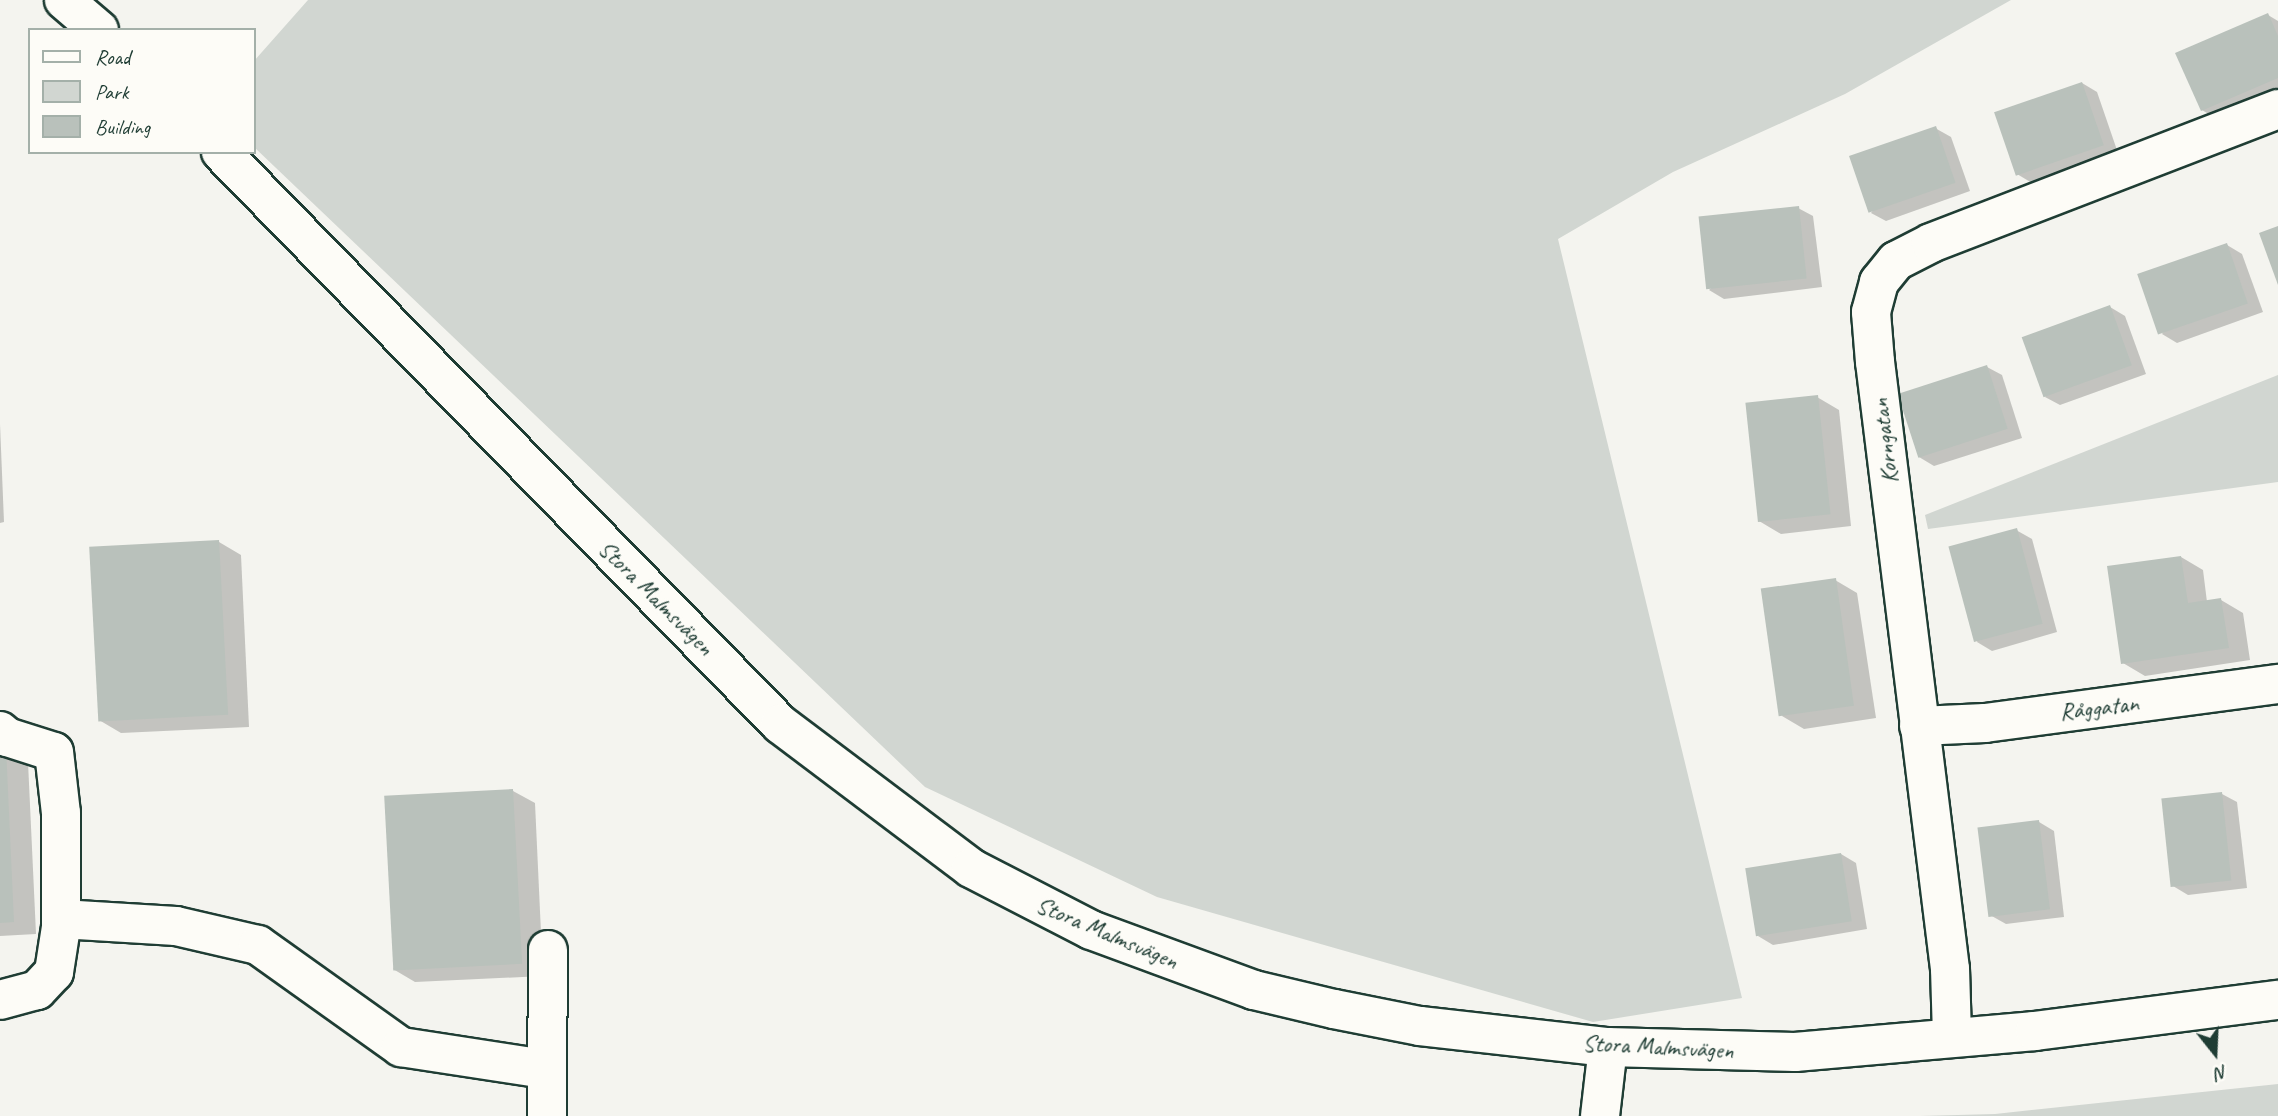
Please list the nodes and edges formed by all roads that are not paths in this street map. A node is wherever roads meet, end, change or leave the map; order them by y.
1 (64, 0) edge
2 (97, 28) edge
3 (2278, 109) edge
4 (223, 154) edge
5 (2278, 684) edge
6 (1919, 726) junction
7 (0, 731) edge
8 (61, 919) junction
9 (548, 950) dead end
10 (0, 1000) edge
11 (2278, 1000) edge
12 (1952, 1036) junction
13 (1608, 1047) junction
14 (545, 1069) junction
15 (547, 1116) edge
16 (1600, 1116) edge

1 - 2 street
3 - 6 street, Korngatan
4 - 13 street, Stora Malmsvägen
5 - 6 street, Råggatan
6 - 12 street, Korngatan
7 - 8 street
8 - 10 street
8 - 14 street
9 - 14 street
11 - 12 street, Stora Malmsvägen
12 - 13 street, Stora Malmsvägen
13 - 16 street
14 - 15 street

